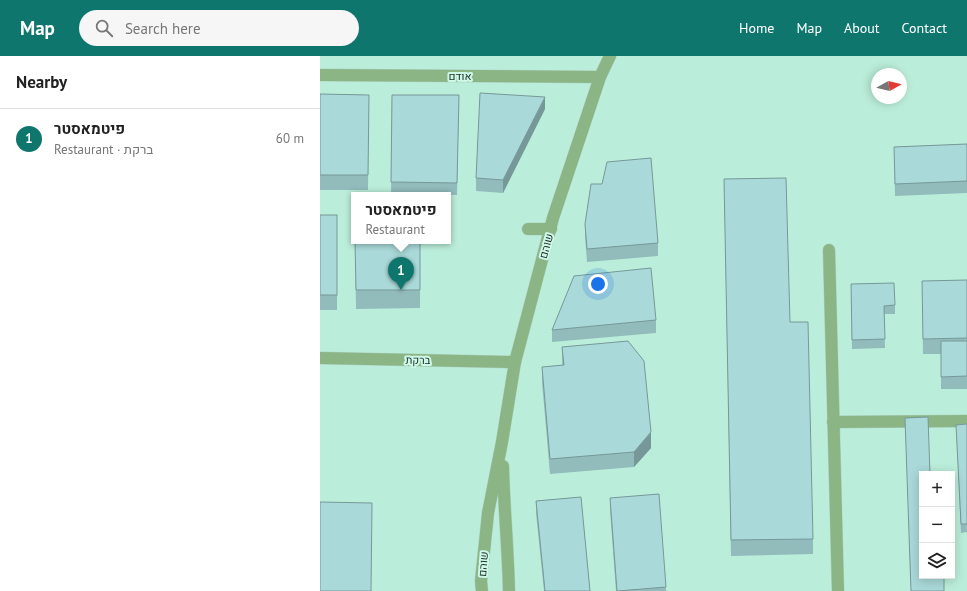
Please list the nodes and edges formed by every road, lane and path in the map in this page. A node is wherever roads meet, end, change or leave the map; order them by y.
1 (610, 56) edge
2 (320, 75) edge
3 (600, 77) junction
4 (528, 229) dead end
5 (551, 229) junction
6 (828, 250) dead end
7 (320, 358) edge
8 (515, 362) junction
9 (967, 421) edge
10 (833, 422) junction
11 (502, 442) junction
12 (482, 591) edge
13 (509, 591) edge
14 (838, 591) edge

1 - 3 street, שוהם
2 - 3 street, אודם
3 - 5 street, שוהם
4 - 5 street
5 - 8 street, שוהם
6 - 10 street
7 - 8 street, ברקת
8 - 11 street, שוהם
9 - 10 street
10 - 14 street
11 - 12 street, שוהם
11 - 13 street, שוהם

